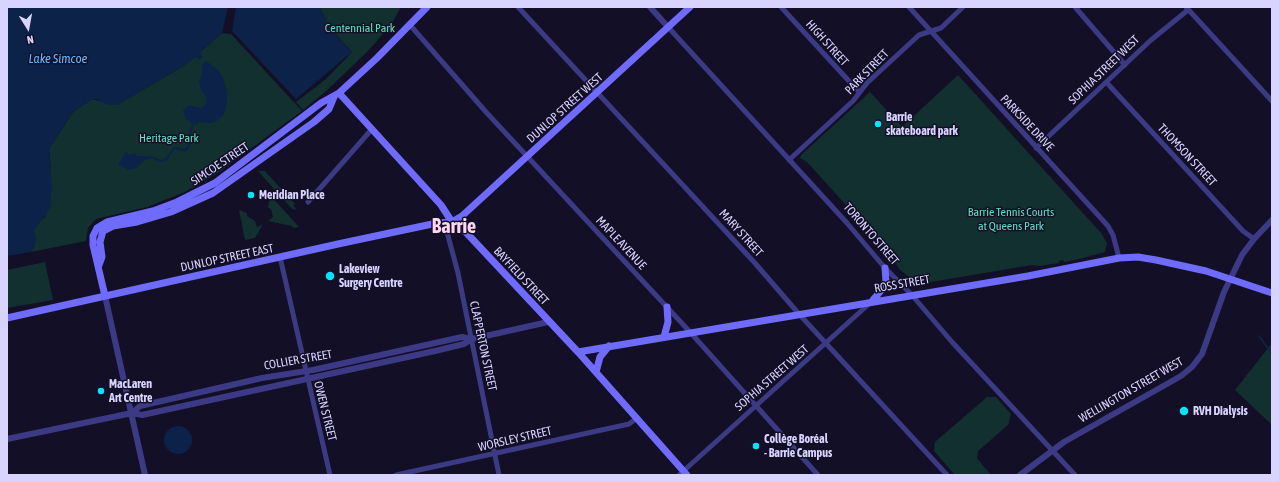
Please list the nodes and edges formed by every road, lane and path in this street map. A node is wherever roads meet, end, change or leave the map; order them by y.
1 (426, 7) edge
2 (518, 7) edge
3 (650, 7) edge
4 (690, 7) edge
5 (781, 7) edge
6 (909, 7) edge
7 (964, 7) edge
8 (1074, 7) edge
9 (1187, 8) edge
10 (410, 25) junction
11 (668, 27) junction
12 (931, 31) junction
13 (1124, 65) junction
14 (1107, 83) junction
15 (598, 92) junction
16 (859, 92) junction
17 (336, 95) junction
18 (1272, 101) edge
19 (372, 129) junction
20 (1036, 148) junction
21 (527, 156) junction
22 (789, 160) junction
23 (308, 202) dead end
24 (1272, 220) edge
25 (452, 222) junction
26 (1254, 239) junction
27 (280, 257) junction
28 (1118, 258) junction
29 (99, 265) junction
30 (885, 268) junction
31 (1230, 280) junction
32 (1272, 293) edge
33 (911, 294) junction
34 (105, 296) junction
35 (873, 301) junction
36 (667, 307) junction
37 (799, 314) junction
38 (7, 318) edge
39 (548, 322) junction
40 (690, 332) junction
41 (664, 337) junction
42 (472, 340) junction
43 (827, 344) junction
44 (609, 346) junction
45 (578, 352) junction
46 (305, 371) junction
47 (596, 372) junction
48 (307, 378) junction
49 (754, 406) junction
50 (132, 413) junction
51 (637, 418) junction
52 (7, 439) edge
53 (1052, 450) junction
54 (495, 454) junction
55 (683, 474) edge
56 (146, 475) edge
57 (330, 475) edge
58 (396, 475) edge
59 (499, 475) edge
60 (818, 475) edge
61 (947, 475) edge
62 (1020, 475) edge
63 (1075, 475) edge

1 - 10 main road, SIMCOE STREET
2 - 15 street, MARY STREET
3 - 11 street, TORONTO STREET
4 - 11 main road, DUNLOP STREET WEST
5 - 16 street, HIGH STREET
6 - 12 street, PARKSIDE DRIVE
7 - 12 street, PARK STREET
8 - 13 street
9 - 13 street, SOPHIA STREET WEST
9 - 18 street
10 - 17 main road, SIMCOE STREET
10 - 21 street, MAPLE AVENUE
11 - 15 main road, DUNLOP STREET WEST
11 - 22 street, TORONTO STREET
12 - 16 street, PARK STREET
12 - 20 street, PARKSIDE DRIVE
13 - 14 street, SOPHIA STREET WEST
14 - 20 street, SOPHIA STREET WEST
14 - 26 street, THOMSON STREET
15 - 21 main road, DUNLOP STREET WEST
15 - 37 street, MARY STREET
16 - 22 street, PARK STREET
17 - 19 main road, BAYFIELD STREET
17 - 29 main road, SIMCOE STREET
17 - 29 main road, SIMCOE STREET
19 - 23 street
19 - 25 main road, BAYFIELD STREET
20 - 28 street, PARKSIDE DRIVE
21 - 25 main road, DUNLOP STREET WEST
21 - 36 street, MAPLE AVENUE
22 - 30 street, TORONTO STREET
24 - 26 street, WELLINGTON STREET WEST
25 - 27 main road, DUNLOP STREET EAST
25 - 39 main road, BAYFIELD STREET
25 - 42 street, CLAPPERTON STREET
26 - 31 street, WELLINGTON STREET WEST
27 - 34 main road, DUNLOP STREET EAST
27 - 46 street, OWEN STREET
28 - 31 main road, ROSS STREET
28 - 33 main road, ROSS STREET
29 - 34 main road, SIMCOE STREET
30 - 33 street, TORONTO STREET
30 - 35 main road
31 - 32 main road, ROSS STREET
31 - 53 street, WELLINGTON STREET WEST
33 - 35 main road, ROSS STREET
33 - 53 street, TORONTO STREET
34 - 38 main road, DUNLOP STREET EAST
34 - 50 street
35 - 37 main road, ROSS STREET
35 - 43 street, SOPHIA STREET WEST
36 - 40 street, MAPLE AVENUE
36 - 41 main road
37 - 40 main road, ROSS STREET
37 - 43 street, MARY STREET
39 - 42 street, COLLIER STREET
39 - 45 main road, BAYFIELD STREET
40 - 41 main road, ROSS STREET
40 - 49 street, MAPLE AVENUE
41 - 44 main road, ROSS STREET
42 - 46 street, COLLIER STREET
42 - 48 street, COLLIER STREET
42 - 54 street, CLAPPERTON STREET
43 - 49 street, SOPHIA STREET WEST
43 - 61 street, MARY STREET
44 - 45 main road, ROSS STREET
44 - 47 main road
45 - 47 main road, BAYFIELD STREET
46 - 48 street, OWEN STREET
46 - 50 street, COLLIER STREET
47 - 51 main road, BAYFIELD STREET
48 - 50 street, COLLIER STREET
48 - 57 street, OWEN STREET
49 - 55 street, SOPHIA STREET WEST
49 - 60 street, MAPLE AVENUE
50 - 52 street, COLLIER STREET
50 - 56 street
51 - 54 street, WORSLEY STREET
51 - 55 main road, BAYFIELD STREET
53 - 62 street, WELLINGTON STREET WEST
53 - 63 street, TORONTO STREET
54 - 58 street, WORSLEY STREET
54 - 59 street, CLAPPERTON STREET

